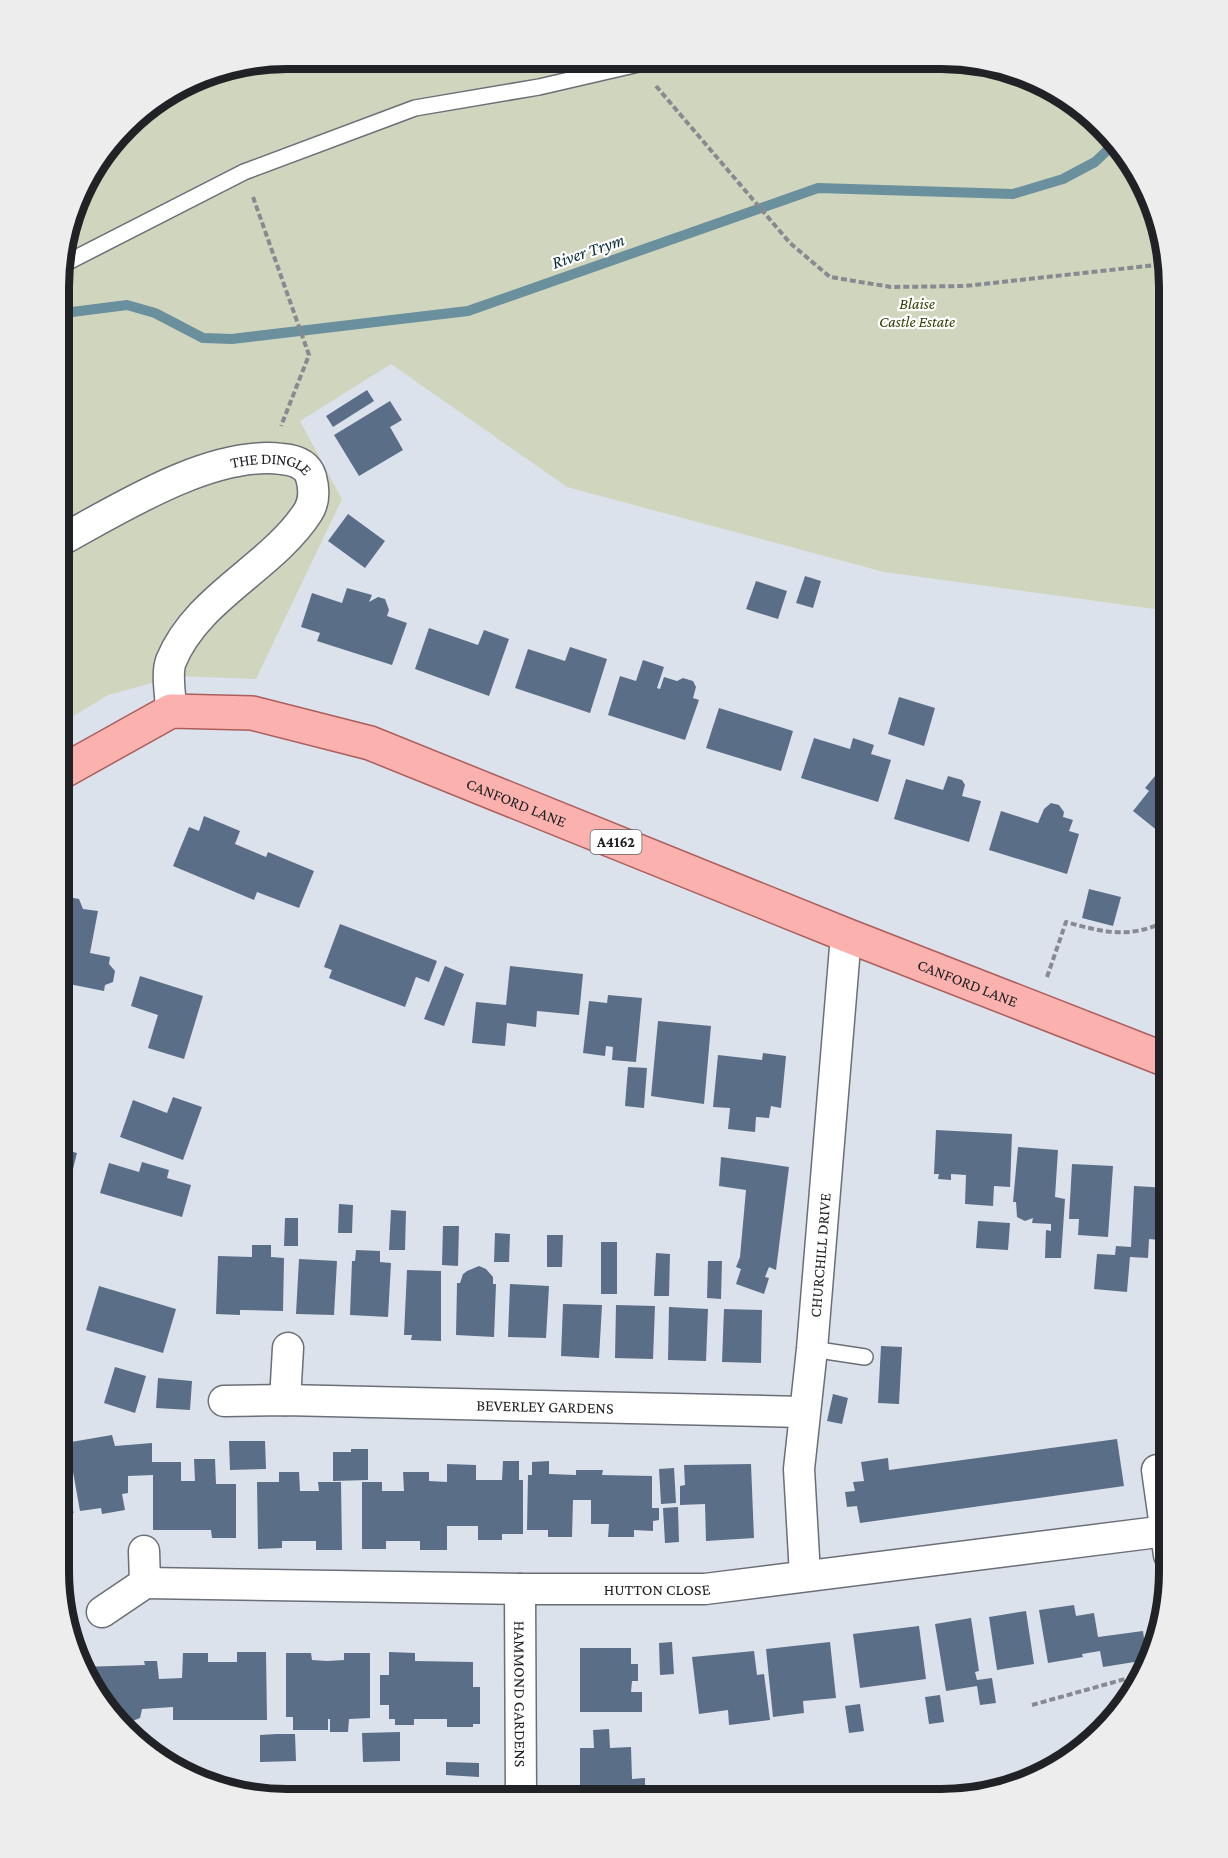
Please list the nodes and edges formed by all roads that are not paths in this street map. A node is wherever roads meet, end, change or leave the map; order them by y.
1 (617, 69) edge
2 (71, 260) edge
3 (69, 536) edge
4 (171, 711) junction
5 (69, 767) edge
6 (846, 935) junction
7 (1159, 1057) edge
8 (288, 1348) dead end
9 (812, 1349) junction
10 (865, 1357) dead end
11 (285, 1400) junction
12 (224, 1401) dead end
13 (803, 1412) junction
14 (1157, 1470) dead end
15 (1159, 1485) edge
16 (1159, 1544) edge
17 (144, 1551) dead end
18 (806, 1575) junction
19 (145, 1583) junction
20 (520, 1589) junction
21 (102, 1612) dead end
22 (521, 1789) edge

1 - 2 lane
3 - 4 street, THE DINGLE
4 - 5 main road
4 - 6 main road, CANFORD LANE / A4162
6 - 7 main road, CANFORD LANE / A4162
6 - 9 street, CHURCHILL DRIVE
8 - 11 street
9 - 10 lane
9 - 13 street, CHURCHILL DRIVE
11 - 12 street, BEVERLEY GARDENS
11 - 13 street, BEVERLEY GARDENS
13 - 18 street, CHURCHILL DRIVE
14 - 15 street, HUTTON CLOSE
16 - 18 street, HUTTON CLOSE
17 - 19 street
18 - 20 street, HUTTON CLOSE
19 - 20 street, HUTTON CLOSE
19 - 21 street
20 - 22 street, HAMMOND GARDENS

